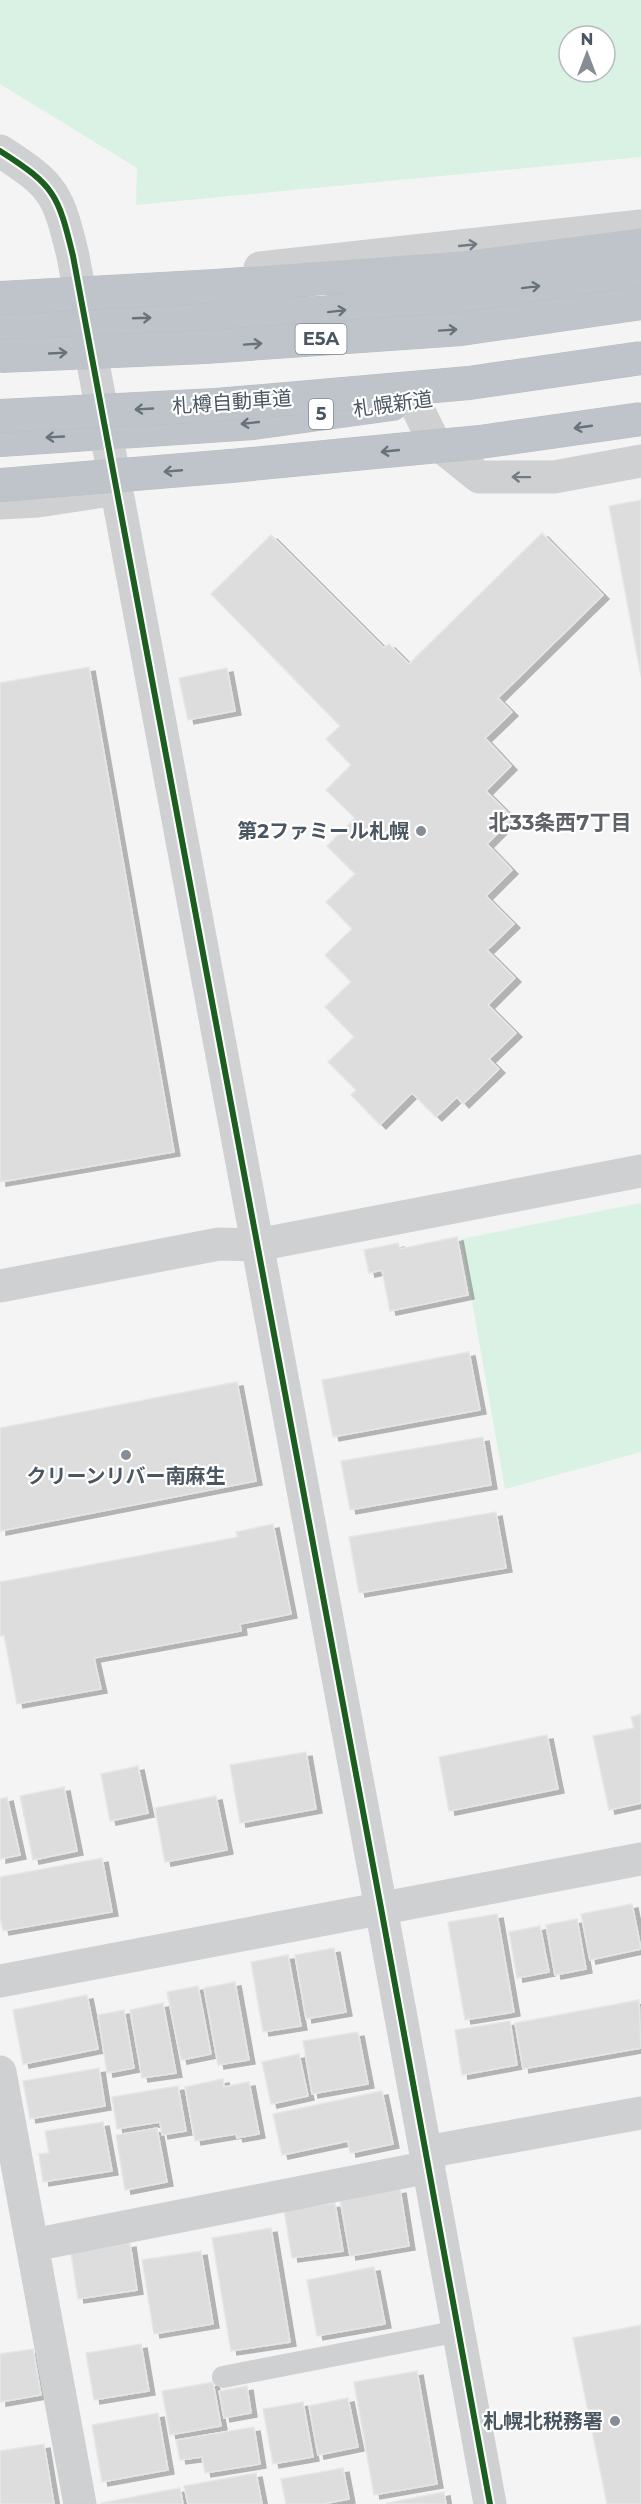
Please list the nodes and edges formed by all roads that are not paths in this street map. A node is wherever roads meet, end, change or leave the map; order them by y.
1 (0, 151) edge
2 (641, 226) edge
3 (641, 245) edge
4 (641, 273) edge
5 (0, 298) edge
6 (641, 303) edge
7 (86, 320) junction
8 (0, 324) edge
9 (0, 356) edge
10 (641, 358) edge
11 (641, 373) edge
12 (414, 401) junction
13 (0, 416) edge
14 (641, 419) edge
15 (107, 435) junction
16 (0, 440) edge
17 (641, 461) edge
18 (0, 485) edge
19 (117, 489) junction
20 (0, 502) edge
21 (641, 1171) edge
22 (257, 1245) junction
23 (0, 1286) edge
24 (641, 1858) edge
25 (381, 1908) junction
26 (0, 1981) edge
27 (0, 2072) edge
28 (641, 2113) edge
29 (428, 2160) junction
30 (33, 2245) junction
31 (459, 2331) junction
32 (223, 2377) dead end
33 (80, 2504) edge
34 (490, 2504) edge

1 - 7 street
7 -> 2 street
3 - 5 highway, bridge
7 -> 4 highway
9 -> 6 highway, E5A, bridge
7 - 8 highway
7 - 15 street
10 -> 13 highway, 札樽自動車道, bridge
11 - 12 highway, 札幌新道 / 5
12 -> 15 highway, 札幌新道 / 5
17 -> 12 street
14 -> 18 highway, bridge
15 -> 16 highway, 札幌新道 / 5
15 - 19 street
19 - 20 street
19 - 22 street
21 - 22 street
22 - 23 street
22 - 25 street
24 - 25 street
25 - 26 street
25 - 29 street
27 - 30 street
28 - 29 street
29 - 30 street
29 - 31 street
30 - 33 street
31 - 32 lane
31 - 34 street

